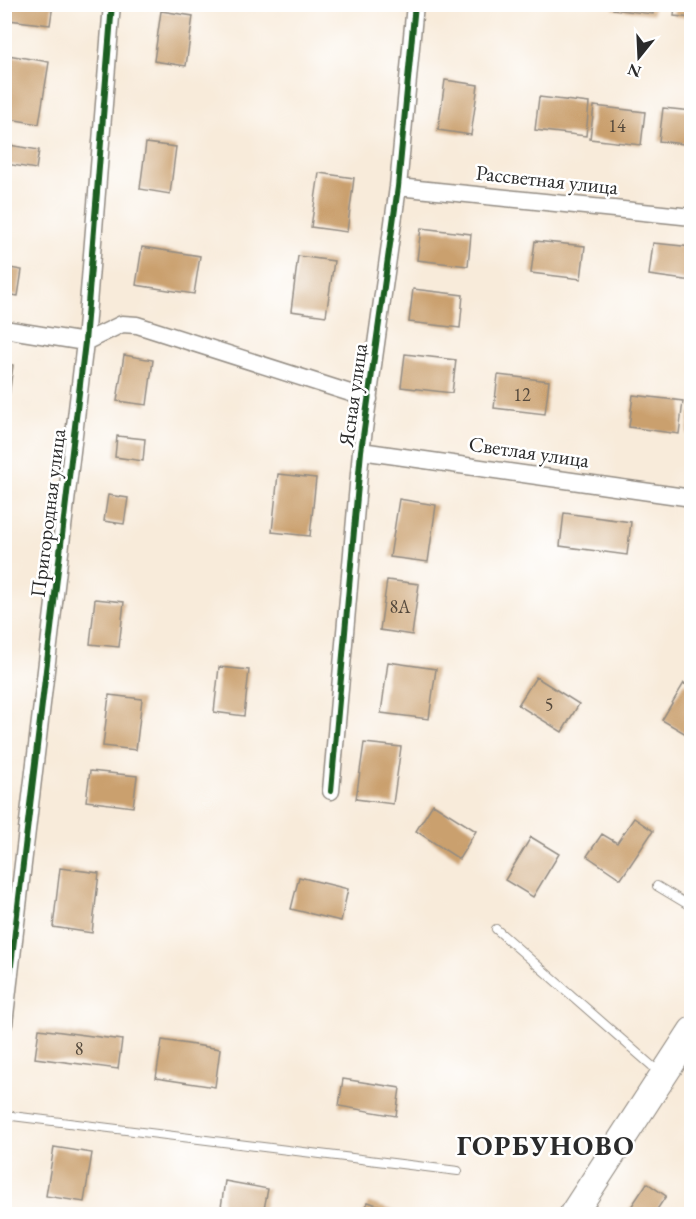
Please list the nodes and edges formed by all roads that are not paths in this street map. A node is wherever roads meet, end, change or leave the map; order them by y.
1 (112, 4) edge
2 (415, 4) edge
3 (398, 187) junction
4 (692, 217) edge
5 (4, 329) edge
6 (85, 342) junction
7 (369, 399) junction
8 (361, 451) junction
9 (692, 498) edge
10 (331, 791) dead end
11 (657, 886) dead end
12 (692, 907) edge
13 (496, 929) dead end
14 (4, 1024) edge
15 (692, 1031) edge
16 (663, 1075) junction
17 (4, 1115) edge
18 (458, 1171) dead end
19 (573, 1215) edge

1 - 6 street, Пригородная улица
2 - 3 street, Ясная улица
3 - 4 street, Рассветная улица
3 - 7 street, Ясная улица
5 - 6 street
6 - 7 street
6 - 14 street, Пригородная улица
7 - 8 street, Ясная улица
8 - 9 street, Светлая улица
8 - 10 street, Ясная улица
11 - 12 lane
13 - 16 lane
15 - 16 main road
16 - 19 main road
17 - 18 lane

